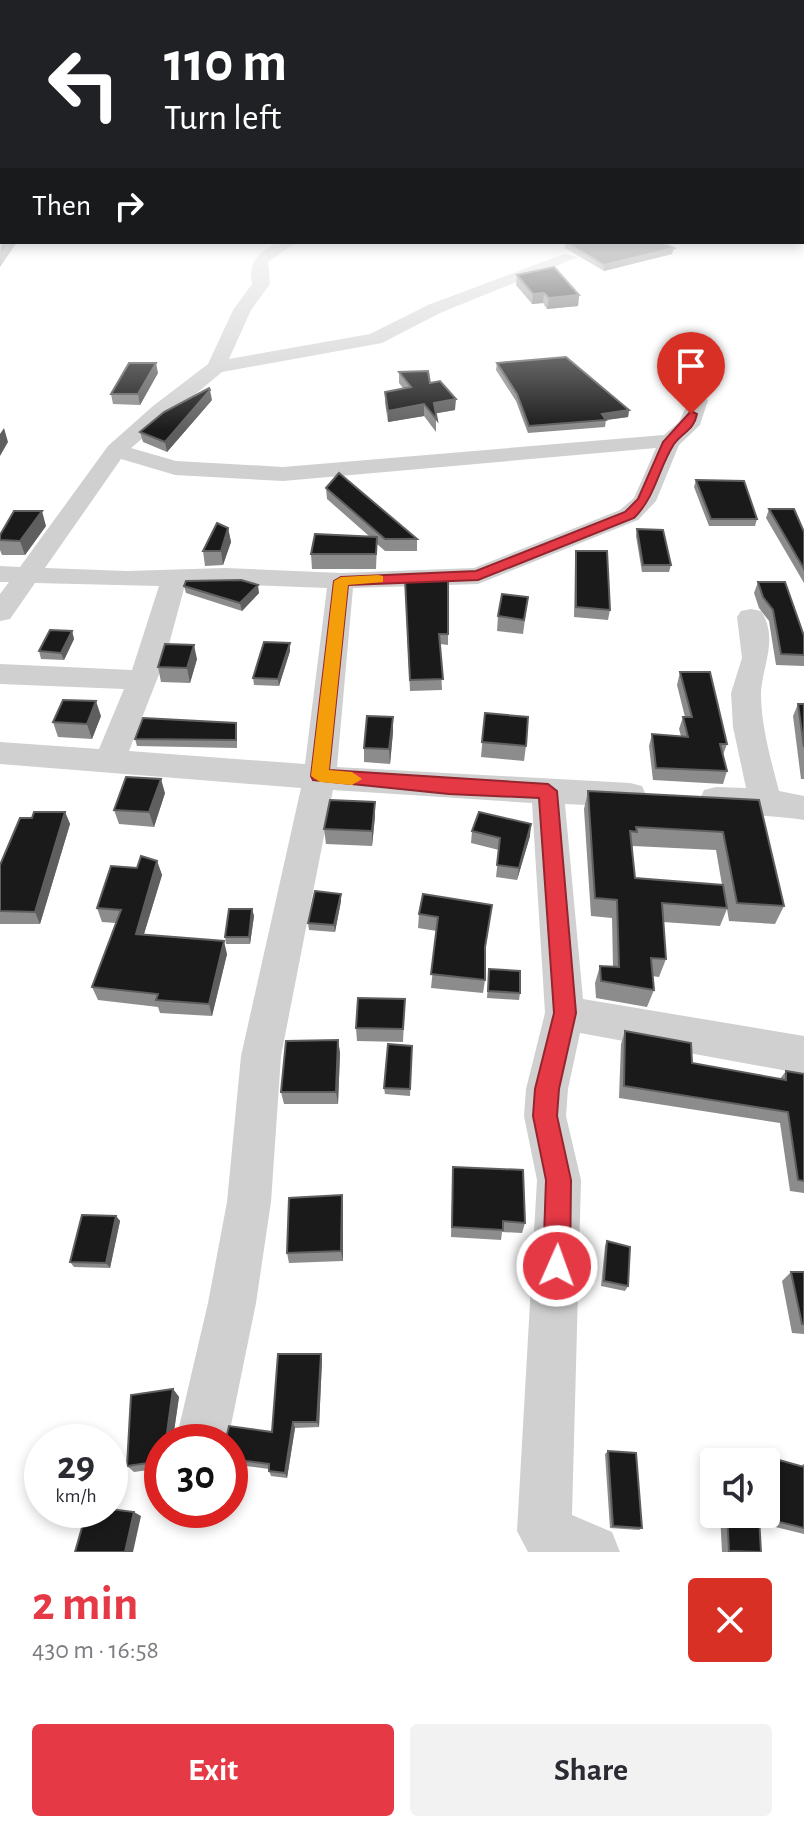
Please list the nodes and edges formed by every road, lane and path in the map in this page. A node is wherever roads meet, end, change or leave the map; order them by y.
1 (259, 286) edge
2 (493, 286) edge
3 (216, 367) junction
4 (698, 400) dead end
5 (669, 442) junction
6 (116, 451) junction
7 (0, 574) edge
8 (27, 575) junction
9 (174, 578) junction
10 (341, 581) junction
11 (0, 613) edge
12 (751, 617) dead end
13 (0, 674) edge
14 (142, 680) junction
15 (0, 753) edge
16 (110, 761) junction
17 (320, 776) junction
18 (548, 791) junction
19 (765, 801) junction
20 (804, 808) edge
21 (565, 1013) junction
22 (804, 1055) edge
23 (205, 1424) edge
24 (592, 1552) edge

1 - 3 street
2 - 3 street
3 - 6 street
4 - 5 street
5 - 6 street
5 - 10 street
6 - 8 street
7 - 8 street
8 - 9 street
8 - 11 street
9 - 10 street
9 - 14 street
10 - 17 street
12 - 19 street
13 - 14 street
14 - 16 street
15 - 16 street
16 - 17 street
17 - 18 street
17 - 23 street
18 - 19 street
18 - 21 street
19 - 20 street
21 - 22 street
21 - 24 street

